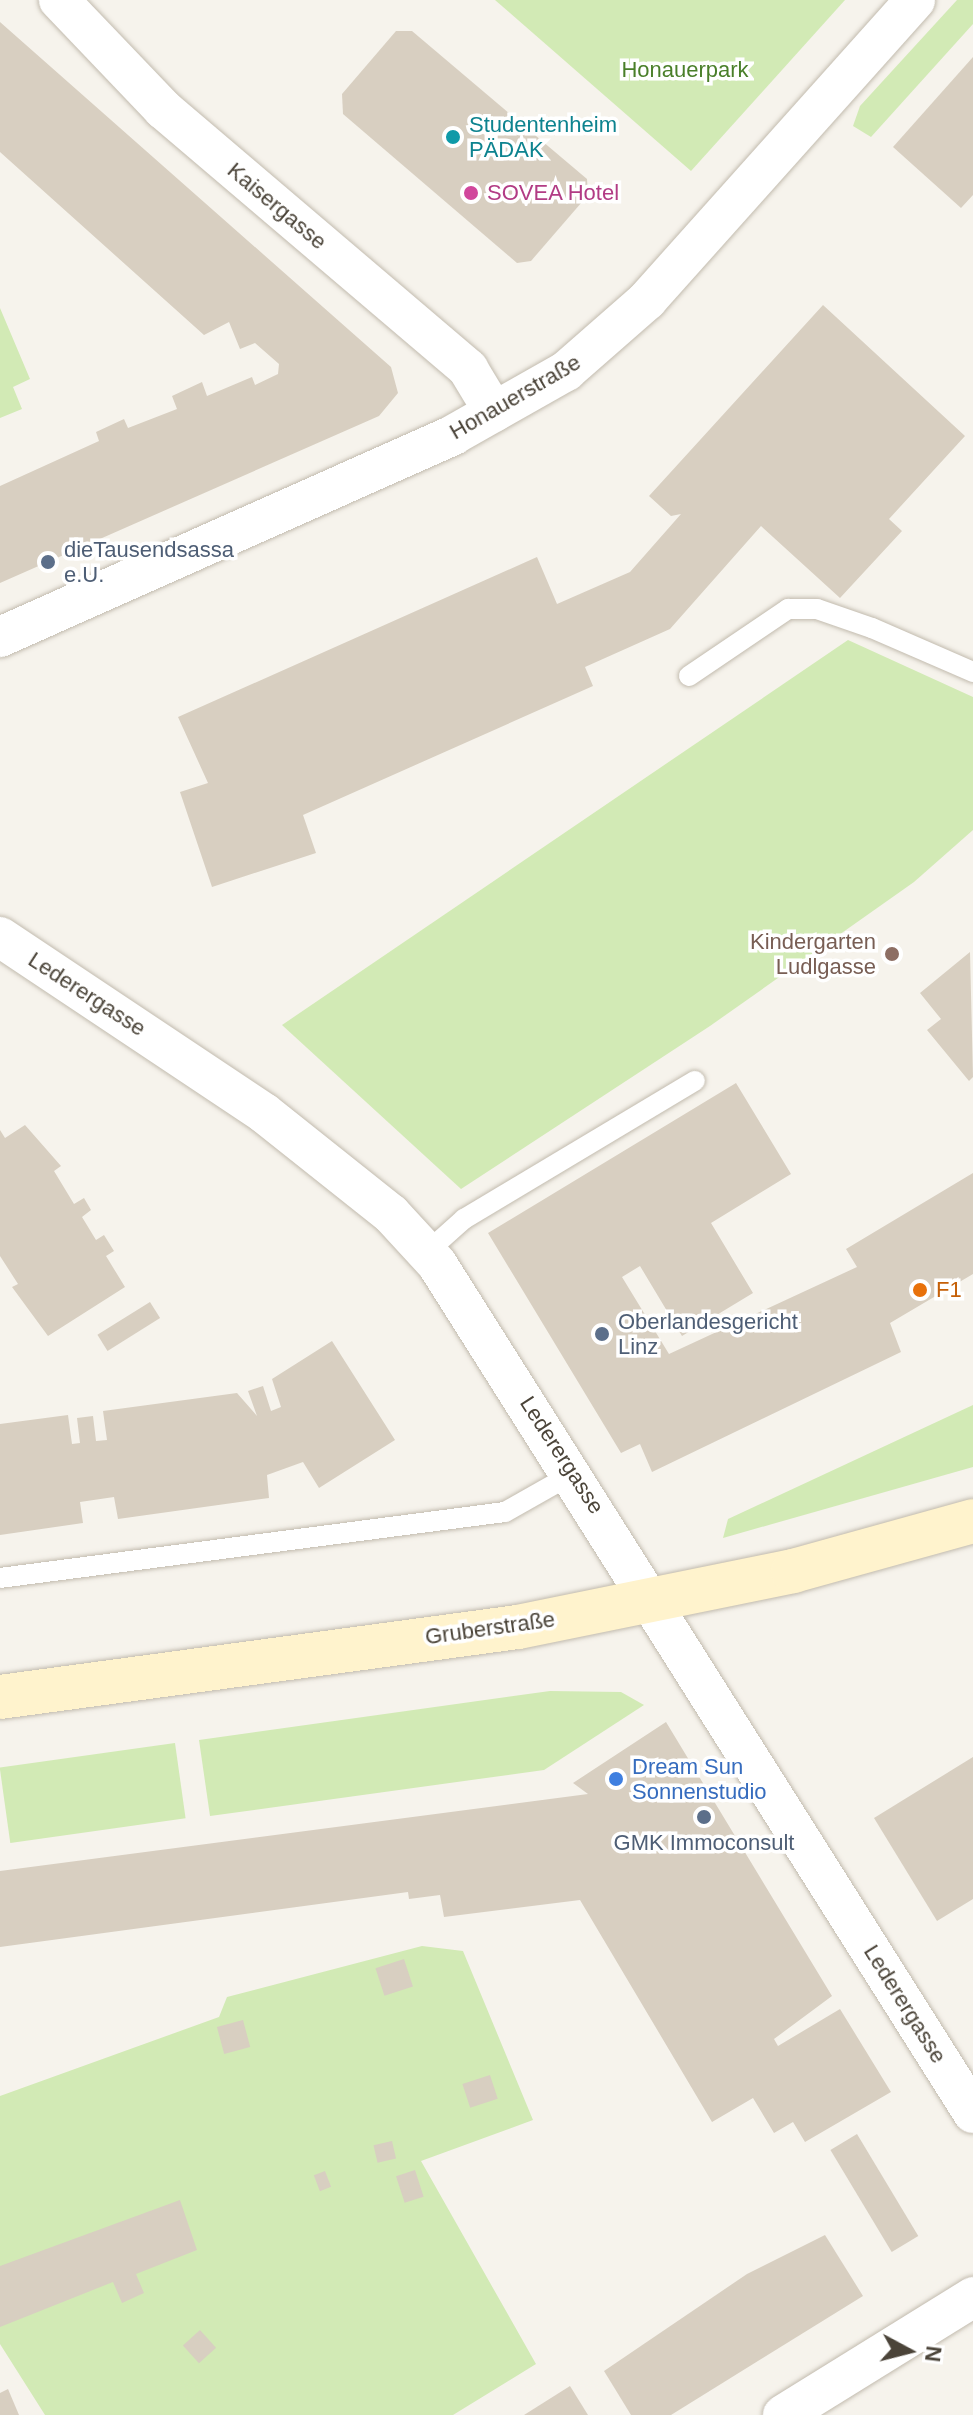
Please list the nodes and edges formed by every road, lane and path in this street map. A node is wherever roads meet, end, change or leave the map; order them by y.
1 (59, 0) edge
2 (915, 0) edge
3 (494, 412) junction
4 (0, 637) edge
5 (973, 672) edge
6 (689, 676) dead end
7 (0, 937) edge
8 (695, 1081) dead end
9 (427, 1252) junction
10 (574, 1473) junction
11 (973, 1521) edge
12 (0, 1578) edge
13 (654, 1600) junction
14 (0, 1697) edge
15 (973, 2113) edge
16 (973, 2297) edge
17 (783, 2415) edge

1 - 3 street, Kaisergasse
2 - 3 street, Honauerstraße
3 - 4 street, Honauerstraße
5 - 6 lane
7 - 9 street, Lederergasse
8 - 9 lane
9 - 10 street, Lederergasse
10 - 12 lane
10 - 13 street, Lederergasse
11 - 13 main road, Gruberstraße
13 - 14 main road, Gruberstraße
13 - 15 street, Lederergasse
16 - 17 street

